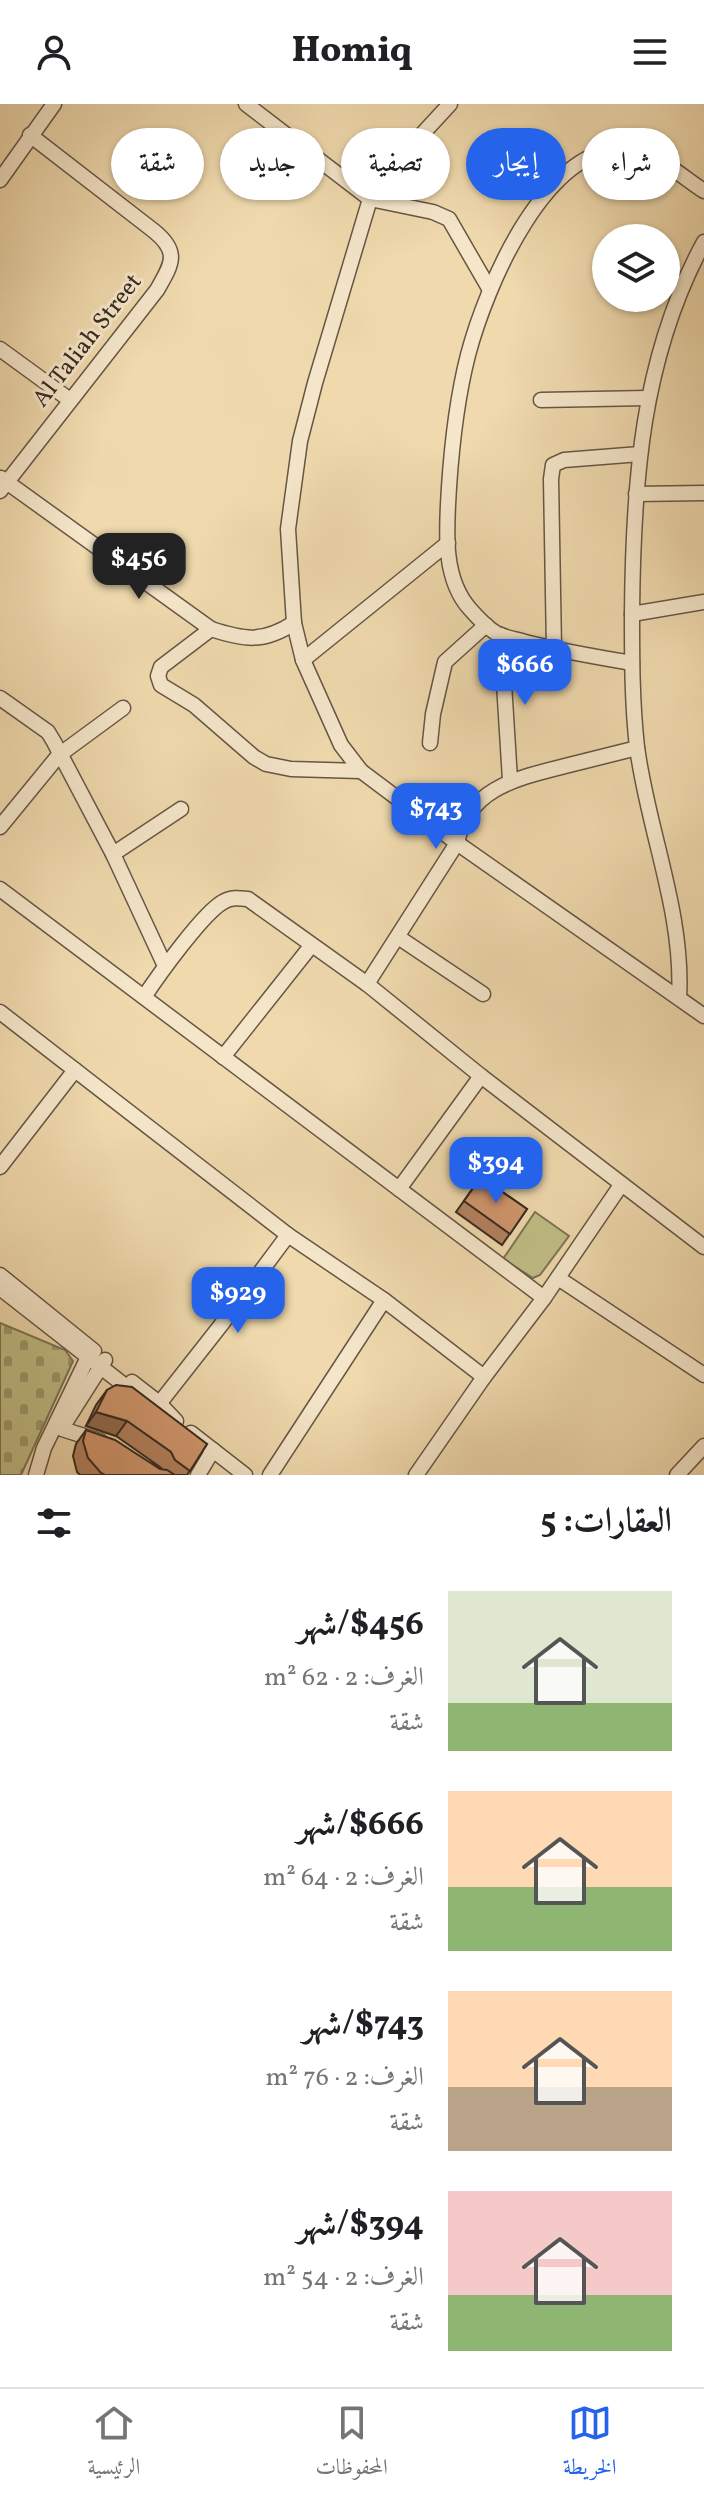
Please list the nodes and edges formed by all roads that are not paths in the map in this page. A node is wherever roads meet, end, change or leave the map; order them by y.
1 (54, 104) edge
2 (246, 104) edge
3 (450, 104) edge
4 (428, 128) edge
5 (30, 135) junction
6 (341, 177) edge
7 (0, 180) edge
8 (704, 191) edge
9 (370, 200) edge
10 (375, 200) edge
11 (704, 242) edge
12 (490, 290) junction
13 (0, 349) edge
14 (648, 398) junction
15 (70, 400) junction
16 (541, 400) dead end
17 (640, 454) junction
18 (2, 484) edge
19 (704, 493) edge
20 (636, 494) junction
21 (448, 543) junction
22 (704, 602) edge
23 (632, 614) junction
24 (294, 623) junction
25 (486, 625) junction
26 (211, 629) junction
27 (501, 635) junction
28 (554, 649) junction
29 (303, 660) junction
30 (632, 663) junction
31 (0, 698) edge
32 (123, 708) dead end
33 (430, 743) dead end
34 (637, 748) junction
35 (59, 755) junction
36 (361, 771) junction
37 (510, 780) junction
38 (181, 809) dead end
39 (0, 827) edge
40 (457, 843) junction
41 (113, 854) junction
42 (0, 889) edge
43 (398, 937) junction
44 (311, 946) junction
45 (165, 966) junction
46 (367, 984) junction
47 (483, 994) dead end
48 (144, 997) junction
49 (679, 998) junction
50 (0, 1012) edge
51 (704, 1016) edge
52 (223, 1057) junction
53 (75, 1070) junction
54 (481, 1076) junction
55 (0, 1167) edge
56 (621, 1185) junction
57 (399, 1189) junction
58 (288, 1235) junction
59 (704, 1247) edge
60 (0, 1275) edge
61 (558, 1278) junction
62 (0, 1288) edge
63 (544, 1298) junction
64 (384, 1300) junction
65 (90, 1354) junction
66 (102, 1364) junction
67 (704, 1375) edge
68 (484, 1377) junction
69 (157, 1406) junction
70 (62, 1429) junction
71 (109, 1445) edge
72 (704, 1446) edge
73 (213, 1450) junction
74 (38, 1470) edge
75 (198, 1475) edge
76 (245, 1475) edge
77 (270, 1475) edge
78 (416, 1475) edge
79 (677, 1475) edge

1 - 5 street
2 - 6 street
3 - 4 street
5 - 7 street
5 - 15 street, Al Taliah Street
8 - 12 street
9 - 24 street
10 - 12 street
11 - 14 street
12 - 21 street
13 - 15 street
14 - 16 street
14 - 17 street
15 - 18 street, Al Taliah Street
17 - 20 street
17 - 28 street
18 - 26 street
19 - 20 street
20 - 23 street
21 - 25 street
21 - 29 street
22 - 23 street
23 - 30 street
24 - 26 street
24 - 29 street
25 - 27 street
25 - 33 street
26 - 36 street
27 - 28 street
27 - 37 street
28 - 30 street
29 - 36 street
30 - 34 street
31 - 35 street
32 - 35 street
34 - 37 street
34 - 49 street
35 - 39 street
35 - 41 street
36 - 40 street
37 - 40 street
38 - 41 street
40 - 43 street
40 - 49 street
41 - 45 street
42 - 48 street
43 - 46 street
43 - 47 street
44 - 45 street
44 - 46 street
44 - 52 street
45 - 48 street
46 - 54 street
48 - 52 street
49 - 51 street
50 - 53 street
52 - 57 street
53 - 55 street
53 - 58 street
54 - 56 street
54 - 57 street
56 - 59 street
56 - 61 street
57 - 63 street
58 - 64 street
58 - 69 street
60 - 65 street
61 - 63 street
61 - 67 street
62 - 65 street
63 - 68 street
64 - 68 street
64 - 77 street
65 - 66 street
65 - 74 street
66 - 69 street
66 - 70 street
68 - 78 street
69 - 73 street
70 - 71 street
70 - 74 street
72 - 79 street
73 - 75 street
73 - 76 street

